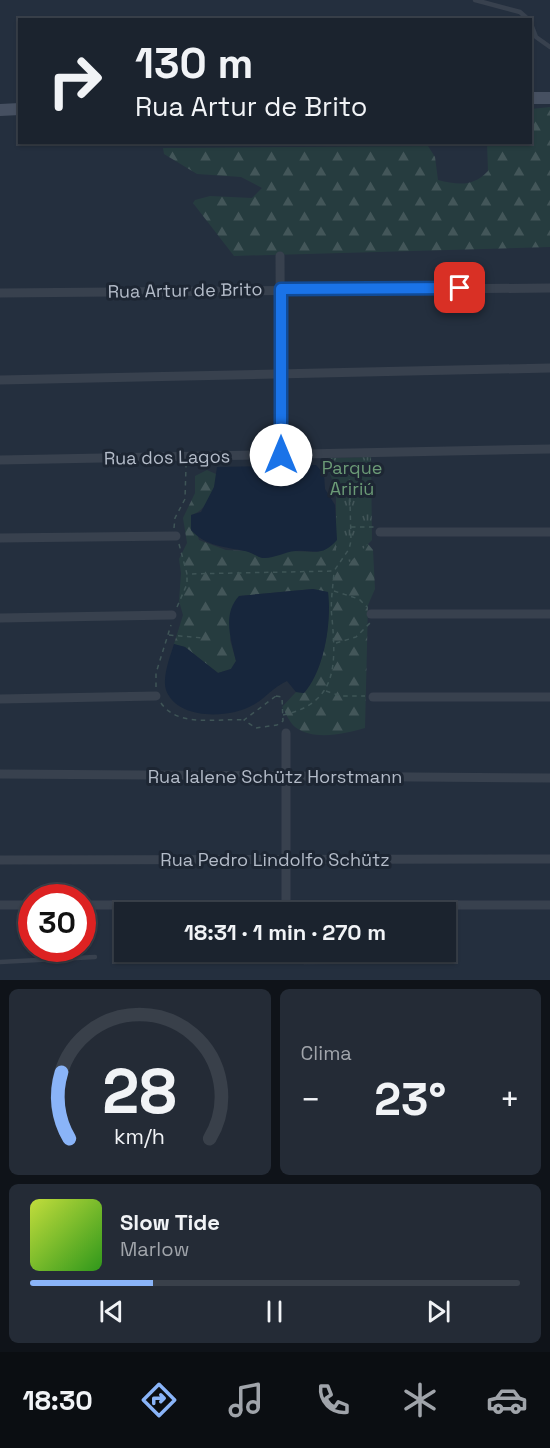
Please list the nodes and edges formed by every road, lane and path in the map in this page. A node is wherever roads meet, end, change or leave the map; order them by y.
1 (475, 0) edge
2 (528, 18) edge
3 (532, 27) edge
4 (550, 47) edge
5 (532, 98) edge
6 (550, 98) edge
7 (18, 109) edge
8 (0, 110) edge
9 (280, 256) dead end
10 (550, 288) edge
11 (281, 289) junction
12 (0, 293) edge
13 (550, 368) edge
14 (282, 376) junction
15 (0, 380) edge
16 (550, 449) edge
17 (281, 455) junction
18 (0, 459) edge
19 (349, 463) dead end
20 (186, 470) dead end
21 (351, 527) junction
22 (380, 532) joint
23 (550, 532) edge
24 (176, 536) junction
25 (0, 538) edge
26 (334, 571) junction
27 (187, 574) junction
28 (333, 590) junction
29 (371, 614) junction
30 (550, 614) edge
31 (172, 615) junction
32 (0, 618) edge
33 (168, 635) junction
34 (203, 638) dead end
35 (335, 643) junction
36 (325, 691) junction
37 (156, 696) junction
38 (373, 697) joint
39 (550, 697) edge
40 (0, 699) edge
41 (283, 715) junction
42 (244, 720) junction
43 (286, 733) dead end
44 (0, 774) edge
45 (286, 775) junction
46 (550, 778) edge
47 (550, 859) edge
48 (0, 860) edge
49 (286, 860) junction
50 (286, 902) edge
51 (0, 905) edge
52 (18, 905) edge
53 (550, 905) edge
54 (96, 906) edge
55 (114, 906) edge
56 (456, 907) edge
57 (18, 961) edge
58 (0, 962) edge

1 - 2 lane
3 - 4 lane
5 - 6 main road
7 - 8 main road
9 - 11 street
10 - 11 street, Rua Artur de Brito
11 - 12 street, Rua Artur de Brito
11 - 14 street
13 - 14 street
14 - 15 street
14 - 17 street
16 - 17 street, Rua dos Lagos
17 - 18 street, Rua dos Lagos
19 - 21 path
20 - 24 path
21 - 22 path
21 - 26 path
22 - 23 street
24 - 25 street
24 - 27 path
26 - 27 path
26 - 28 path
27 - 31 path
28 - 29 path
28 - 35 path
29 - 30 street
29 - 35 path
31 - 32 street
31 - 33 path
33 - 34 path
33 - 37 path
35 - 36 path
36 - 38 path
36 - 41 path
37 - 40 street
37 - 42 path
38 - 39 street
41 - 42 path
41 - 42 path
43 - 45 street
44 - 45 street, Rua Ialene Schütz Horstmann
45 - 46 street, Rua Ialene Schütz Horstmann
45 - 49 street
47 - 49 street, Rua Pedro Lindolfo Schütz
48 - 49 street, Rua Pedro Lindolfo Schütz
49 - 50 street
51 - 52 street
53 - 56 street
54 - 55 street
57 - 58 lane

